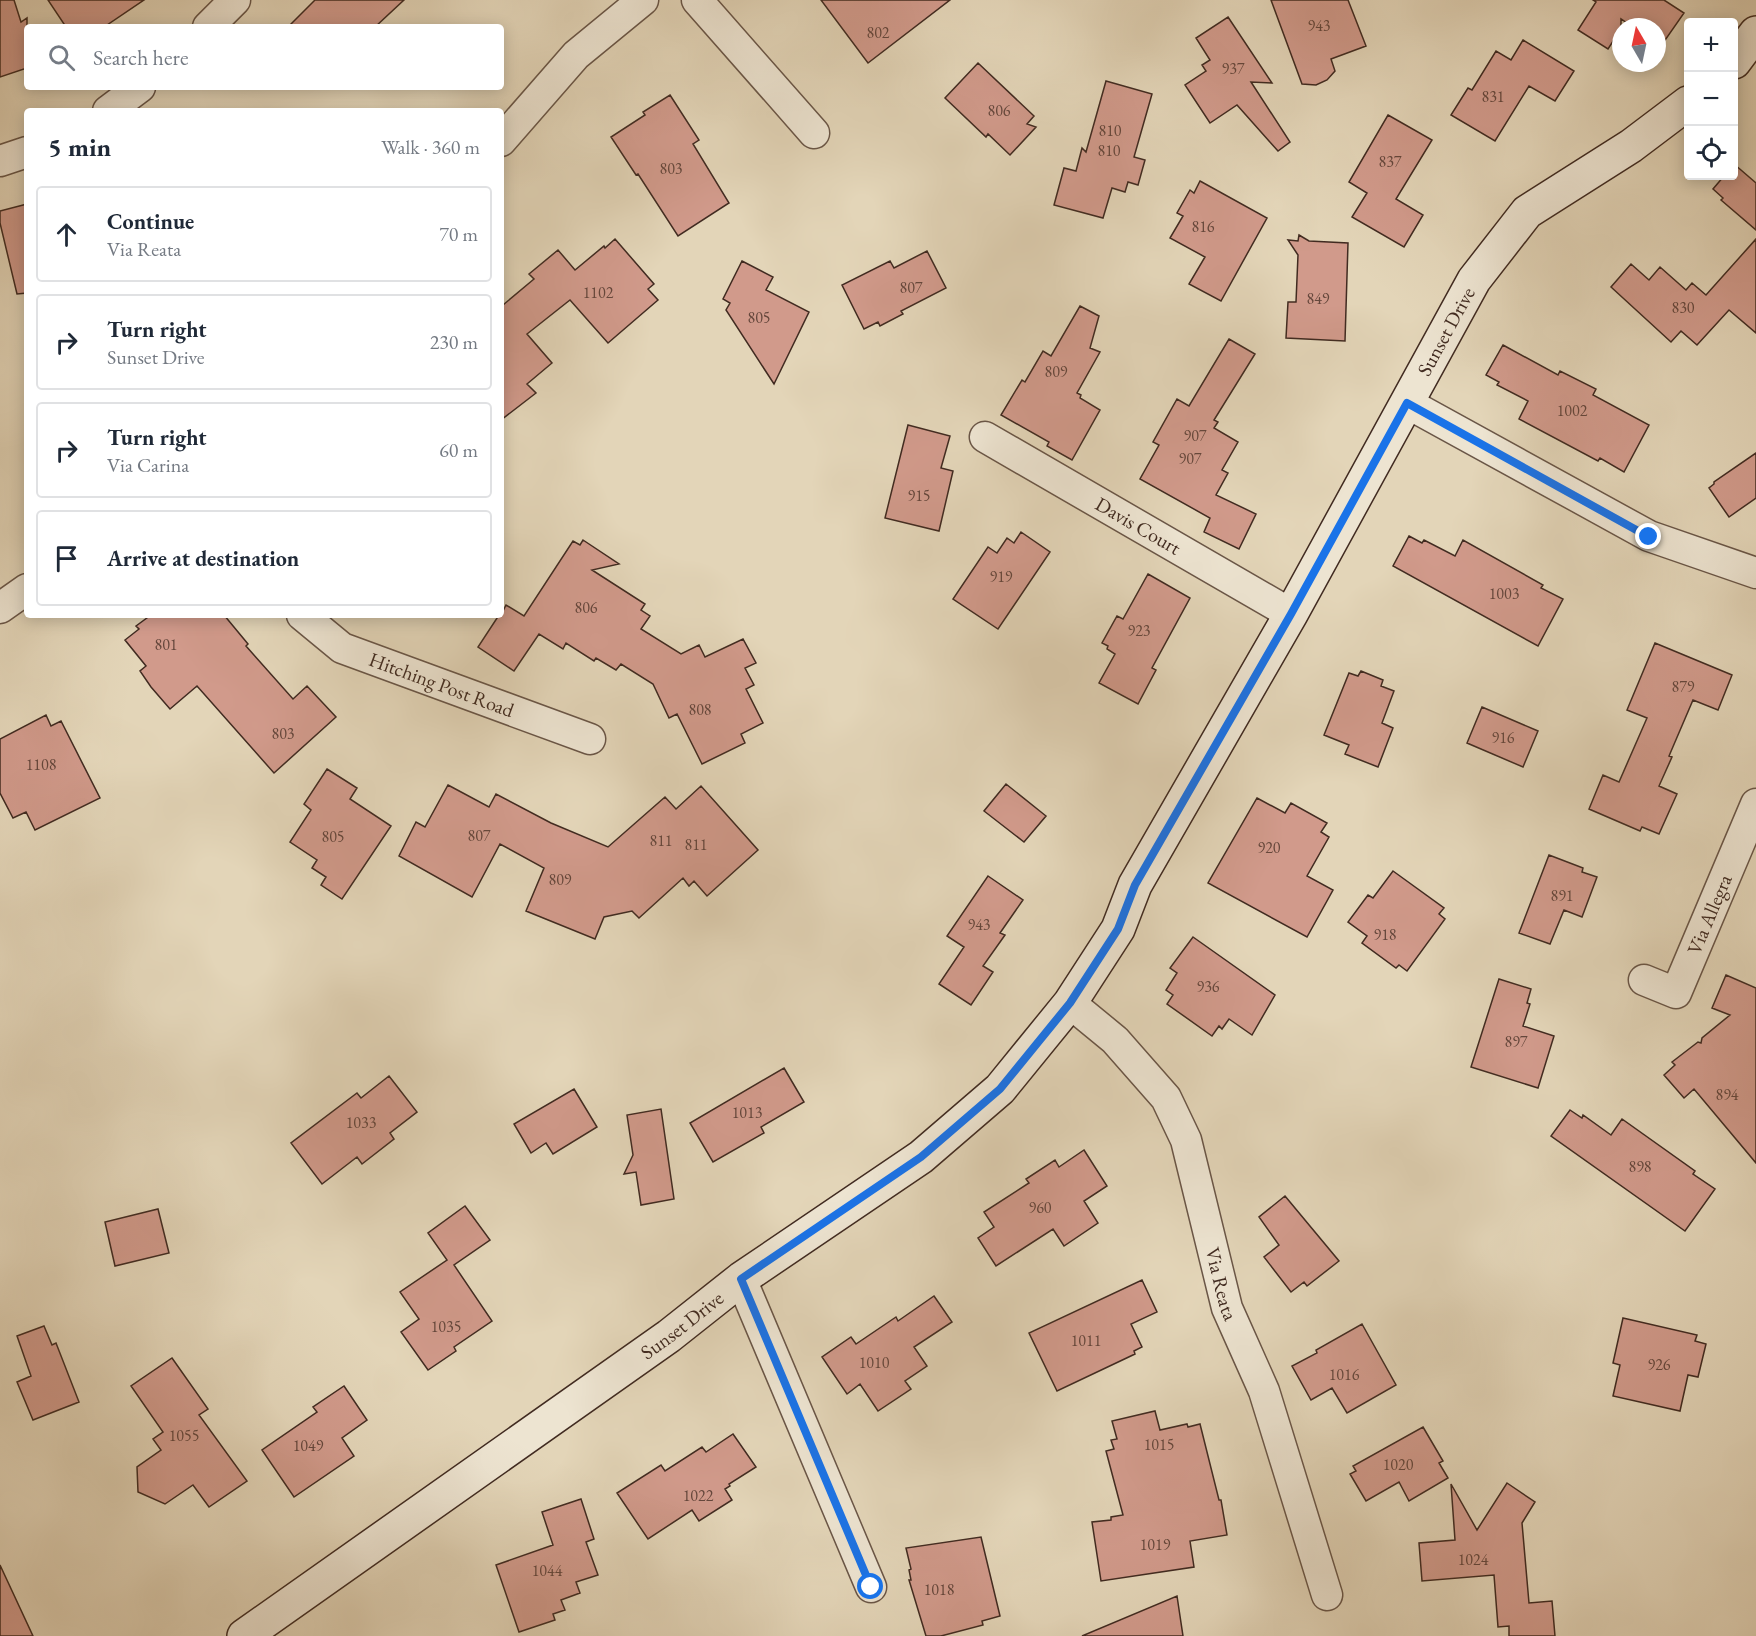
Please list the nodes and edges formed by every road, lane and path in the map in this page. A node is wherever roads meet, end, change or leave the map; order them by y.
1 (235, 0) edge
2 (643, 0) edge
3 (697, 0) edge
4 (211, 24) edge
5 (1756, 33) edge
6 (1738, 57) edge
7 (136, 90) edge
8 (1684, 107) edge
9 (112, 108) edge
10 (814, 133) dead end
11 (504, 138) edge
12 (24, 153) edge
13 (0, 161) edge
14 (1407, 403) junction
15 (985, 437) dead end
16 (1756, 573) edge
17 (24, 591) edge
18 (0, 608) edge
19 (1291, 614) junction
20 (306, 618) edge
21 (590, 740) dead end
22 (1756, 804) edge
23 (1644, 980) dead end
24 (1070, 1003) junction
25 (741, 1279) junction
26 (871, 1587) dead end
27 (1327, 1595) dead end
28 (244, 1636) edge

1 - 4 street
2 - 11 street
3 - 10 street
5 - 6 main road
7 - 9 street
8 - 14 main road, Sunset Drive
12 - 13 street
14 - 16 street
14 - 19 main road, Sunset Drive
15 - 19 street, Davis Court
17 - 18 street
19 - 24 main road, Sunset Drive
20 - 21 street, Hitching Post Road
22 - 23 street, Via Allegra
24 - 25 main road, Sunset Drive
24 - 27 street, Via Reata
25 - 26 street
25 - 28 main road, Sunset Drive

